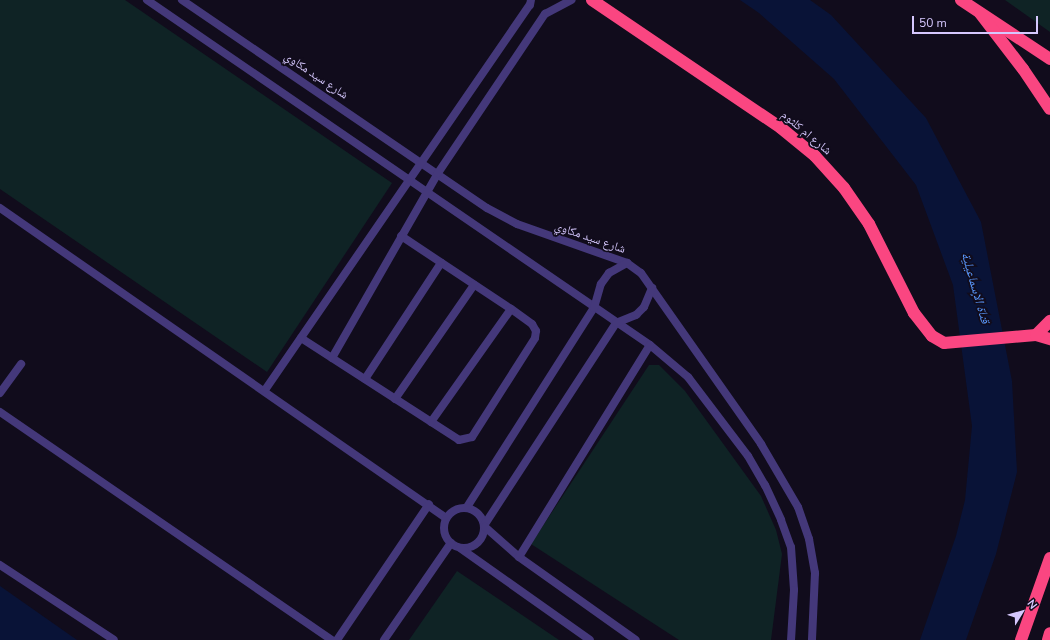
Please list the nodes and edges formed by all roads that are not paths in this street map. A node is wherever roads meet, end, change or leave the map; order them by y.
1 (147, 0) edge
2 (182, 0) edge
3 (531, 0) edge
4 (571, 0) edge
5 (592, 0) edge
6 (961, 0) edge
7 (980, 13) junction
8 (1050, 59) edge
9 (1050, 109) edge
10 (421, 161) junction
11 (438, 172) junction
12 (409, 181) junction
13 (426, 193) junction
14 (0, 208) edge
15 (401, 236) junction
16 (441, 263) junction
17 (626, 263) junction
18 (474, 285) junction
19 (652, 288) junction
20 (594, 308) junction
21 (511, 309) junction
22 (1050, 321) edge
23 (616, 322) junction
24 (1033, 336) junction
25 (301, 338) junction
26 (1050, 339) edge
27 (650, 345) junction
28 (332, 358) junction
29 (22, 364) dead end
30 (364, 379) junction
31 (265, 390) junction
32 (0, 393) edge
33 (395, 399) junction
34 (0, 412) edge
35 (431, 422) junction
36 (428, 504) junction
37 (467, 508) junction
38 (446, 518) junction
39 (485, 526) junction
40 (450, 544) junction
41 (460, 548) junction
42 (519, 558) junction
43 (1050, 558) edge
44 (0, 565) edge
45 (1050, 634) edge
46 (114, 640) edge
47 (332, 640) edge
48 (337, 640) edge
49 (384, 640) edge
50 (590, 640) edge
51 (636, 640) edge
52 (791, 640) edge
53 (812, 640) edge
54 (1020, 640) edge
55 (1048, 640) edge

1 - 12 lane
2 - 10 lane, شارع سيد مكاوي
3 - 10 lane
4 - 11 lane
5 - 24 highway, شارع ام كلثوم
6 - 7 highway
7 - 8 highway
7 - 9 highway
10 - 11 lane, شارع سيد مكاوي
10 - 12 lane
11 - 13 lane
11 - 17 lane, شارع سيد مكاوي
12 - 13 lane
12 - 25 lane
13 - 15 lane
13 - 20 lane
14 - 31 lane
15 - 16 lane
15 - 28 lane
16 - 18 lane
16 - 30 lane
17 - 19 lane, شارع سيد مكاوي
17 - 20 lane
18 - 21 lane
18 - 33 lane
19 - 23 lane
19 - 53 lane, شارع سيد مكاوي
20 - 23 lane
20 - 37 lane
21 - 35 lane
21 - 35 lane
22 - 24 highway
23 - 27 lane
23 - 39 lane
24 - 26 highway
25 - 28 lane
25 - 31 lane
27 - 42 lane
27 - 52 lane
28 - 30 lane
29 - 32 lane
30 - 33 lane
31 - 36 lane
33 - 35 lane
34 - 47 lane
36 - 38 lane
36 - 48 lane
37 - 38 lane
37 - 39 lane
38 - 40 lane
39 - 41 lane
39 - 42 lane
40 - 41 lane
40 - 49 lane
41 - 50 lane
42 - 51 lane
43 - 54 highway
44 - 46 lane
45 - 55 highway

